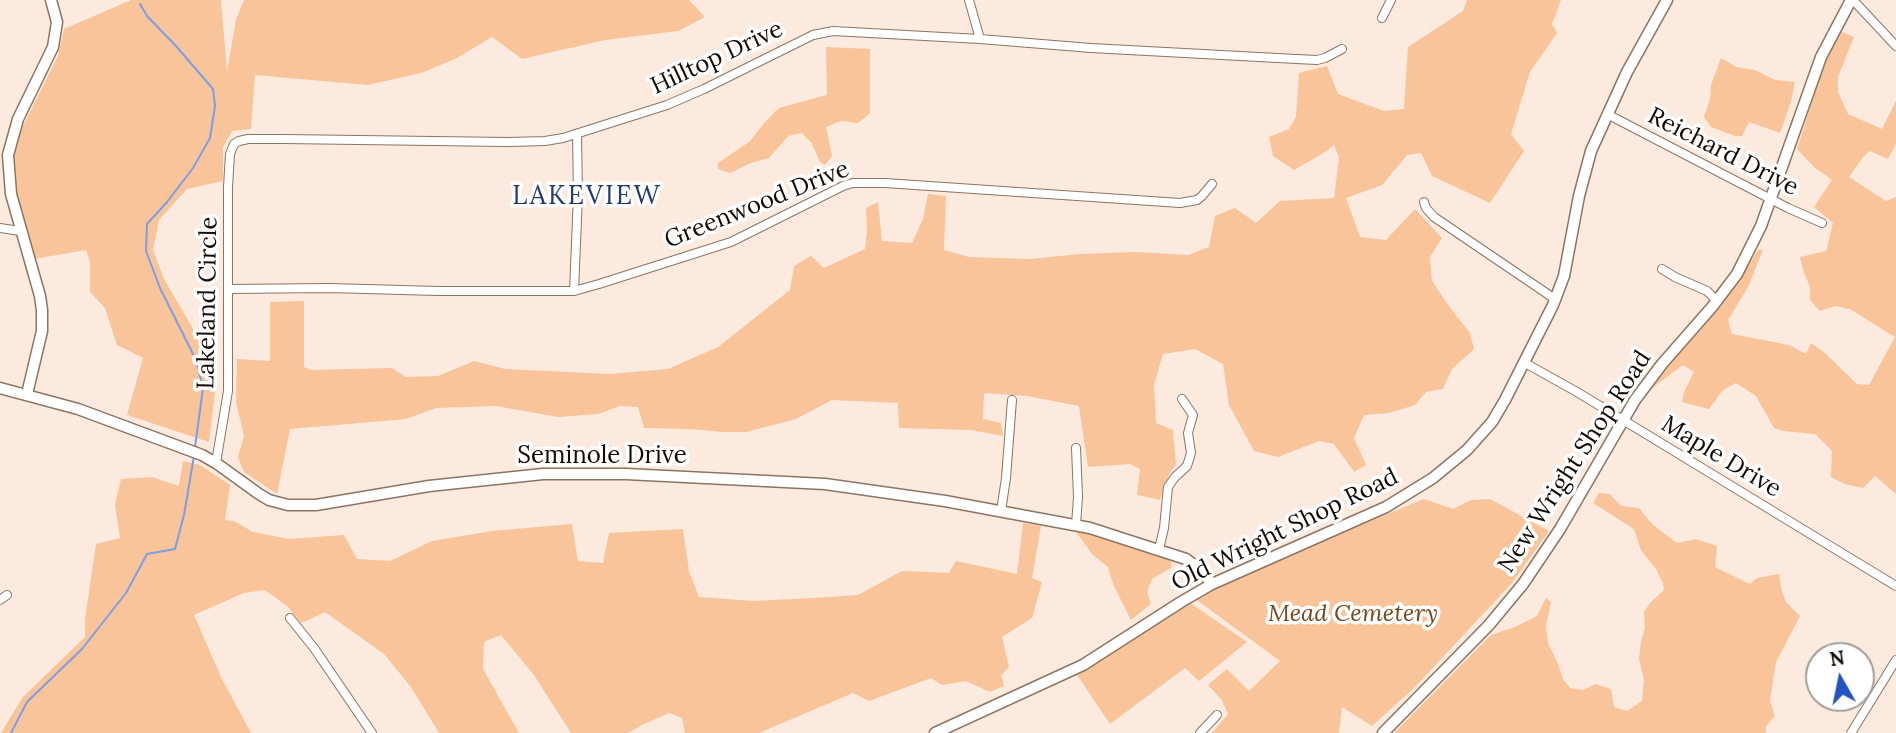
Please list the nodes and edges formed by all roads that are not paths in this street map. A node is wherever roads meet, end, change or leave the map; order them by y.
1 (51, 0) edge
2 (969, 0) edge
3 (1391, 0) edge
4 (1667, 0) edge
5 (1852, 0) edge
6 (1382, 18) dead end
7 (979, 39) junction
8 (1896, 46) edge
9 (1342, 49) dead end
10 (1607, 114) junction
11 (577, 134) junction
12 (235, 144) joint
13 (1212, 184) dead end
14 (1772, 199) junction
15 (1424, 202) dead end
16 (1822, 223) dead end
17 (0, 228) edge
18 (20, 231) junction
19 (1662, 269) dead end
20 (228, 289) junction
21 (574, 291) junction
22 (1555, 299) junction
23 (1717, 301) junction
24 (1525, 363) junction
25 (0, 388) edge
26 (27, 394) junction
27 (1182, 399) dead end
28 (1012, 400) dead end
29 (1623, 420) junction
30 (1076, 448) dead end
31 (216, 463) junction
32 (1001, 511) junction
33 (1076, 525) junction
34 (1159, 549) junction
35 (1212, 584) junction
36 (1896, 586) edge
37 (290, 618) dead end
38 (1896, 660) edge
39 (1217, 715) dead end
40 (372, 733) edge
41 (935, 733) edge
42 (1200, 733) edge
43 (1383, 733) edge
44 (1851, 733) edge

1 - 18 street
2 - 7 street
3 - 6 street
4 - 10 street, Old Wright Shop Road
5 - 8 street
5 - 14 street, New Wright Shop Road
7 - 9 street, Hilltop Drive
7 - 11 street, Hilltop Drive
10 - 14 street, Reichard Drive
10 - 22 street, Old Wright Shop Road
11 - 12 street, Hilltop Drive
11 - 21 street
12 - 20 street, Lakeland Circle
13 - 21 street, Greenwood Drive
14 - 16 street, Reichard Drive
14 - 23 street, New Wright Shop Road
15 - 22 street
17 - 18 street
18 - 26 street
19 - 23 street
20 - 21 street, Greenwood Drive
20 - 31 street, Lakeland Circle
22 - 24 street, Old Wright Shop Road
23 - 29 street, New Wright Shop Road
24 - 29 street, Maple Drive
24 - 35 street, Old Wright Shop Road
25 - 26 street, Seminole Drive
26 - 31 street, Seminole Drive
27 - 34 street
28 - 32 street
29 - 36 street, Maple Drive
29 - 43 street, New Wright Shop Road
30 - 33 street
31 - 32 street, Seminole Drive
32 - 33 street, Seminole Drive
33 - 34 street, Seminole Drive
34 - 35 street, Seminole Drive
35 - 41 street, Old Wright Shop Road
37 - 40 street
38 - 44 street
39 - 42 street

